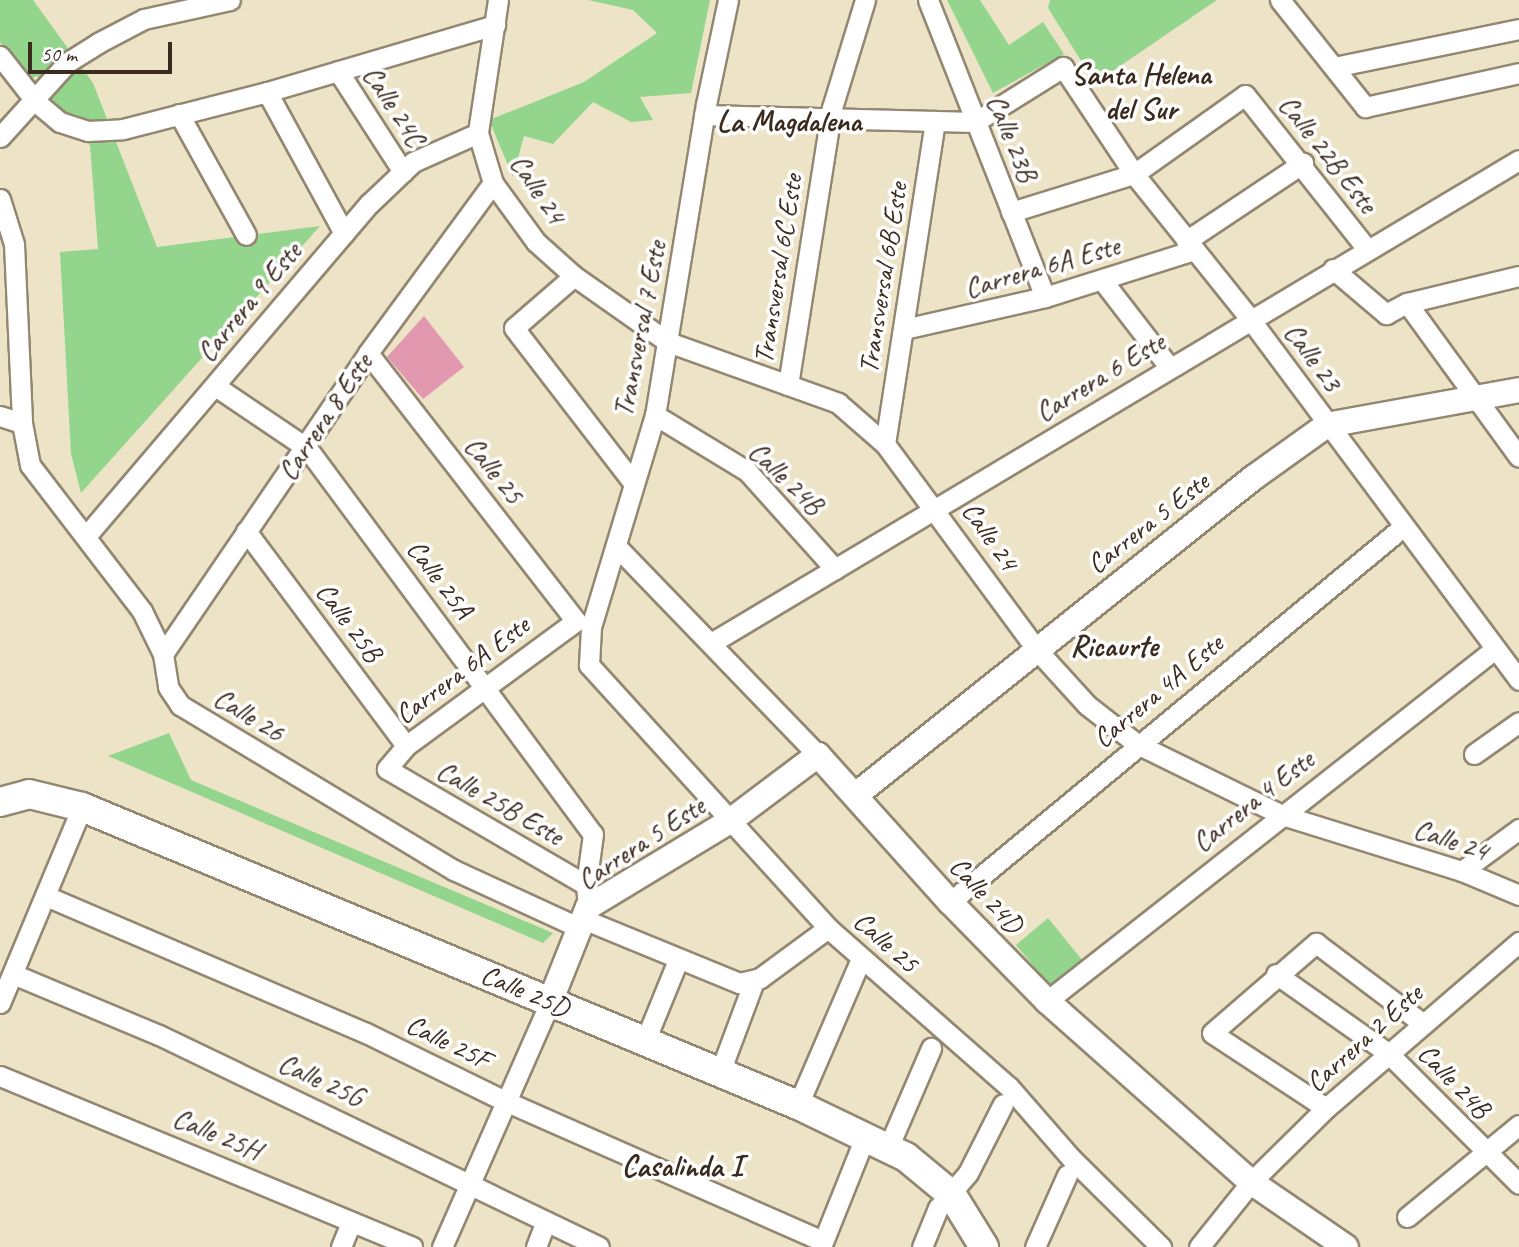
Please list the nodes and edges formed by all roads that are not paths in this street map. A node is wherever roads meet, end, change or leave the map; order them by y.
1 (230, 0) edge
2 (498, 0) edge
3 (728, 0) edge
4 (865, 0) edge
5 (928, 0) edge
6 (1280, 0) edge
7 (495, 26) junction
8 (1519, 29) edge
9 (0, 56) edge
10 (1334, 67) junction
11 (338, 71) junction
12 (1519, 74) edge
13 (267, 92) junction
14 (36, 102) junction
15 (179, 114) junction
16 (705, 115) junction
17 (831, 118) junction
18 (935, 121) junction
19 (975, 122) junction
20 (478, 133) junction
21 (0, 137) edge
22 (1519, 160) edge
23 (1303, 163) junction
24 (403, 172) junction
25 (1134, 174) junction
26 (494, 183) junction
27 (0, 199) edge
28 (1011, 212) junction
29 (344, 233) junction
30 (246, 235) dead end
31 (1190, 245) junction
32 (1367, 249) junction
33 (1333, 269) junction
34 (574, 276) junction
35 (1519, 276) edge
36 (1102, 280) junction
37 (1045, 297) junction
38 (1407, 303) junction
39 (1250, 319) junction
40 (904, 329) junction
41 (668, 342) junction
42 (368, 354) junction
43 (1170, 368) junction
44 (788, 385) junction
45 (215, 386) junction
46 (1519, 390) edge
47 (1478, 397) junction
48 (655, 415) junction
49 (0, 416) edge
50 (22, 423) junction
51 (1328, 425) junction
52 (885, 444) junction
53 (307, 448) junction
54 (1519, 457) edge
55 (632, 481) junction
56 (937, 509) junction
57 (1404, 526) junction
58 (246, 531) junction
59 (87, 535) junction
60 (617, 547) junction
61 (835, 569) junction
62 (584, 624) junction
63 (711, 643) junction
64 (1495, 649) junction
65 (1037, 650) junction
66 (163, 654) junction
67 (589, 665) joint
68 (1519, 680) edge
69 (485, 686) junction
70 (1519, 722) edge
71 (1138, 744) junction
72 (406, 746) junction
73 (1474, 754) dead end
74 (818, 755) junction
75 (387, 769) joint
76 (857, 794) junction
77 (0, 802) edge
78 (82, 807) junction
79 (1282, 815) junction
80 (730, 821) junction
81 (1519, 829) edge
82 (1462, 871) junction
83 (1519, 895) edge
84 (46, 896) junction
85 (950, 902) junction
86 (584, 910) junction
87 (828, 928) junction
88 (1519, 942) edge
89 (861, 958) junction
90 (678, 960) junction
91 (13, 974) junction
92 (1276, 974) junction
93 (746, 982) junction
94 (1047, 1001) junction
95 (550, 1002) junction
96 (0, 1003) edge
97 (1422, 1023) junction
98 (645, 1041) junction
99 (931, 1048) dead end
100 (1388, 1053) junction
101 (720, 1072) junction
102 (0, 1076) edge
103 (505, 1101) junction
104 (1003, 1104) dead end
105 (799, 1105) junction
106 (1325, 1108) junction
107 (1519, 1125) edge
108 (877, 1143) junction
109 (1485, 1154) junction
110 (1067, 1175) dead end
111 (469, 1182) junction
112 (1251, 1182) junction
113 (1519, 1184) edge
114 (952, 1195) junction
115 (1407, 1217) dead end
116 (351, 1222) junction
117 (545, 1223) junction
118 (822, 1244) edge
119 (984, 1246) edge
120 (341, 1247) edge
121 (412, 1247) edge
122 (442, 1247) edge
123 (536, 1247) edge
124 (599, 1247) edge
125 (922, 1247) edge
126 (1035, 1247) edge
127 (1161, 1247) edge
128 (1199, 1247) edge
129 (1346, 1247) edge

1 - 14 street
2 - 7 street
3 - 16 street, Transversal 7 Este
4 - 17 street, Transversal 6C Este
5 - 19 street, Calle 23B
6 - 10 street
7 - 11 street
7 - 20 street
8 - 10 street
9 - 14 street
10 - 12 street
11 - 13 street
11 - 24 street, Calle 24C
13 - 15 street
13 - 29 street
14 - 15 street
14 - 21 street
15 - 30 street
16 - 17 street
16 - 41 street, Transversal 7 Este
17 - 18 street
17 - 44 street, Transversal 6C Este
18 - 19 street
18 - 40 street, Transversal 6B Este
19 - 25 street, Calle 23
19 - 28 street, Calle 23B
20 - 24 street, Carrera 9 Este
20 - 26 street, Calle 24
22 - 32 street, Carrera 6 Este
23 - 25 street, Calle 22B Este
23 - 31 street, Carrera 6A Este
23 - 32 street, Calle 22B Este
24 - 29 street, Carrera 9 Este
25 - 28 street
25 - 31 street, Calle 23
26 - 34 street, Calle 24
26 - 42 street, Carrera 8 Este
27 - 50 street, Calle 26
28 - 37 street, Calle 23B
29 - 45 street, Carrera 9 Este
31 - 36 street, Carrera 6A Este
31 - 39 street, Calle 23
32 - 33 street, Carrera 6 Este
33 - 38 street
33 - 39 street, Carrera 6 Este
34 - 41 street, Calle 24
34 - 55 street
35 - 38 street
36 - 37 street, Carrera 6A Este
36 - 43 street
37 - 40 street, Carrera 6A Este
38 - 47 street
39 - 43 street, Carrera 6 Este
39 - 51 street, Calle 23
40 - 52 street, Transversal 6B Este
41 - 44 street, Calle 24
41 - 48 street, Transversal 7 Este
42 - 53 street, Carrera 8 Este
42 - 62 street, Calle 25
43 - 56 street, Carrera 6 Este
44 - 52 street, Calle 24
45 - 53 street, Calle 25A
45 - 59 street, Carrera 9 Este
46 - 47 street, Carrera 5 Este
47 - 51 street, Carrera 5 Este
47 - 54 street
48 - 55 street, Transversal 7 Este
48 - 61 street, Calle 24B
49 - 50 street
50 - 59 street, Calle 26
51 - 57 street, Calle 23
51 - 65 street, Carrera 5 Este
52 - 56 street, Calle 24
53 - 58 street, Carrera 8 Este
53 - 69 street, Calle 25A
55 - 60 street, Transversal 7 Este
56 - 61 street, Carrera 6 Este
56 - 65 street, Calle 24
57 - 64 street, Calle 23
57 - 71 street, Carrera 4A Este
58 - 66 street, Carrera 8 Este
58 - 72 street, Calle 25B
59 - 66 street, Calle 26
60 - 62 street, Transversal 7 Este
60 - 63 street, Calle 24D
61 - 63 street, Carrera 6 Este
62 - 67 street, Transversal 7 Este
62 - 69 street, Carrera 6A Este
63 - 74 street, Calle 24D
64 - 68 street, Calle 23
64 - 79 street, Carrera 4 Este
65 - 71 street, Calle 24
65 - 76 street, Carrera 5 Este
66 - 86 street, Calle 26
67 - 80 street, Calle 25
69 - 72 street, Carrera 6A Este
69 - 86 street, Calle 25A
70 - 73 street
71 - 79 street, Calle 24
71 - 85 street, Carrera 4A Este
72 - 75 street, Carrera 6A Este
74 - 76 street, Calle 24D
74 - 80 street, Carrera 5 Este
75 - 86 street, Calle 25B Este
76 - 85 street, Calle 24D
77 - 78 main road, Calle 25D
78 - 84 street
78 - 95 main road, Calle 25D
79 - 82 street, Calle 24
79 - 94 street, Carrera 4 Este
80 - 86 street, Carrera 5 Este
80 - 87 street, Calle 25
81 - 82 street
82 - 83 street, Calle 24
84 - 91 street
84 - 103 street, Calle 25F
85 - 94 street, Calle 24D
86 - 90 street, Calle 25B Este
86 - 95 street, Carrera 5 Este
87 - 89 street, Calle 25
87 - 93 street
88 - 97 street, Carrera 2 Este
89 - 105 street
89 - 127 street, Calle 25
90 - 93 street, Calle 25B Este
90 - 98 street
91 - 96 street
91 - 111 street, Calle 25G
92 - 97 street
92 - 100 street, Calle 24B
92 - 106 street
93 - 101 street
94 - 112 street, Calle 24D
95 - 98 main road, Calle 25D
95 - 103 street, Carrera 5 Este
97 - 100 street, Carrera 2 Este
98 - 101 main road, Calle 25D
99 - 108 street
100 - 106 street, Carrera 2 Este
100 - 109 street, Calle 24B
101 - 105 main road, Calle 25D
102 - 116 street, Calle 25H
103 - 111 street, Carrera 5 Este
103 - 118 street, Calle 25F
104 - 114 street
105 - 108 main road, Calle 25D
106 - 112 street, Carrera 2 Este
107 - 109 street
108 - 114 main road, Calle 25D
108 - 118 street
109 - 113 street, Calle 24B
109 - 115 street
110 - 126 street
111 - 117 street, Calle 25G
111 - 122 street, Carrera 5 Este
112 - 128 street, Carrera 2 Este
112 - 129 street, Calle 24D
114 - 119 main road, Calle 25D
114 - 125 street
116 - 120 street
116 - 121 street, Calle 25H
117 - 123 street
117 - 124 street, Calle 25G

